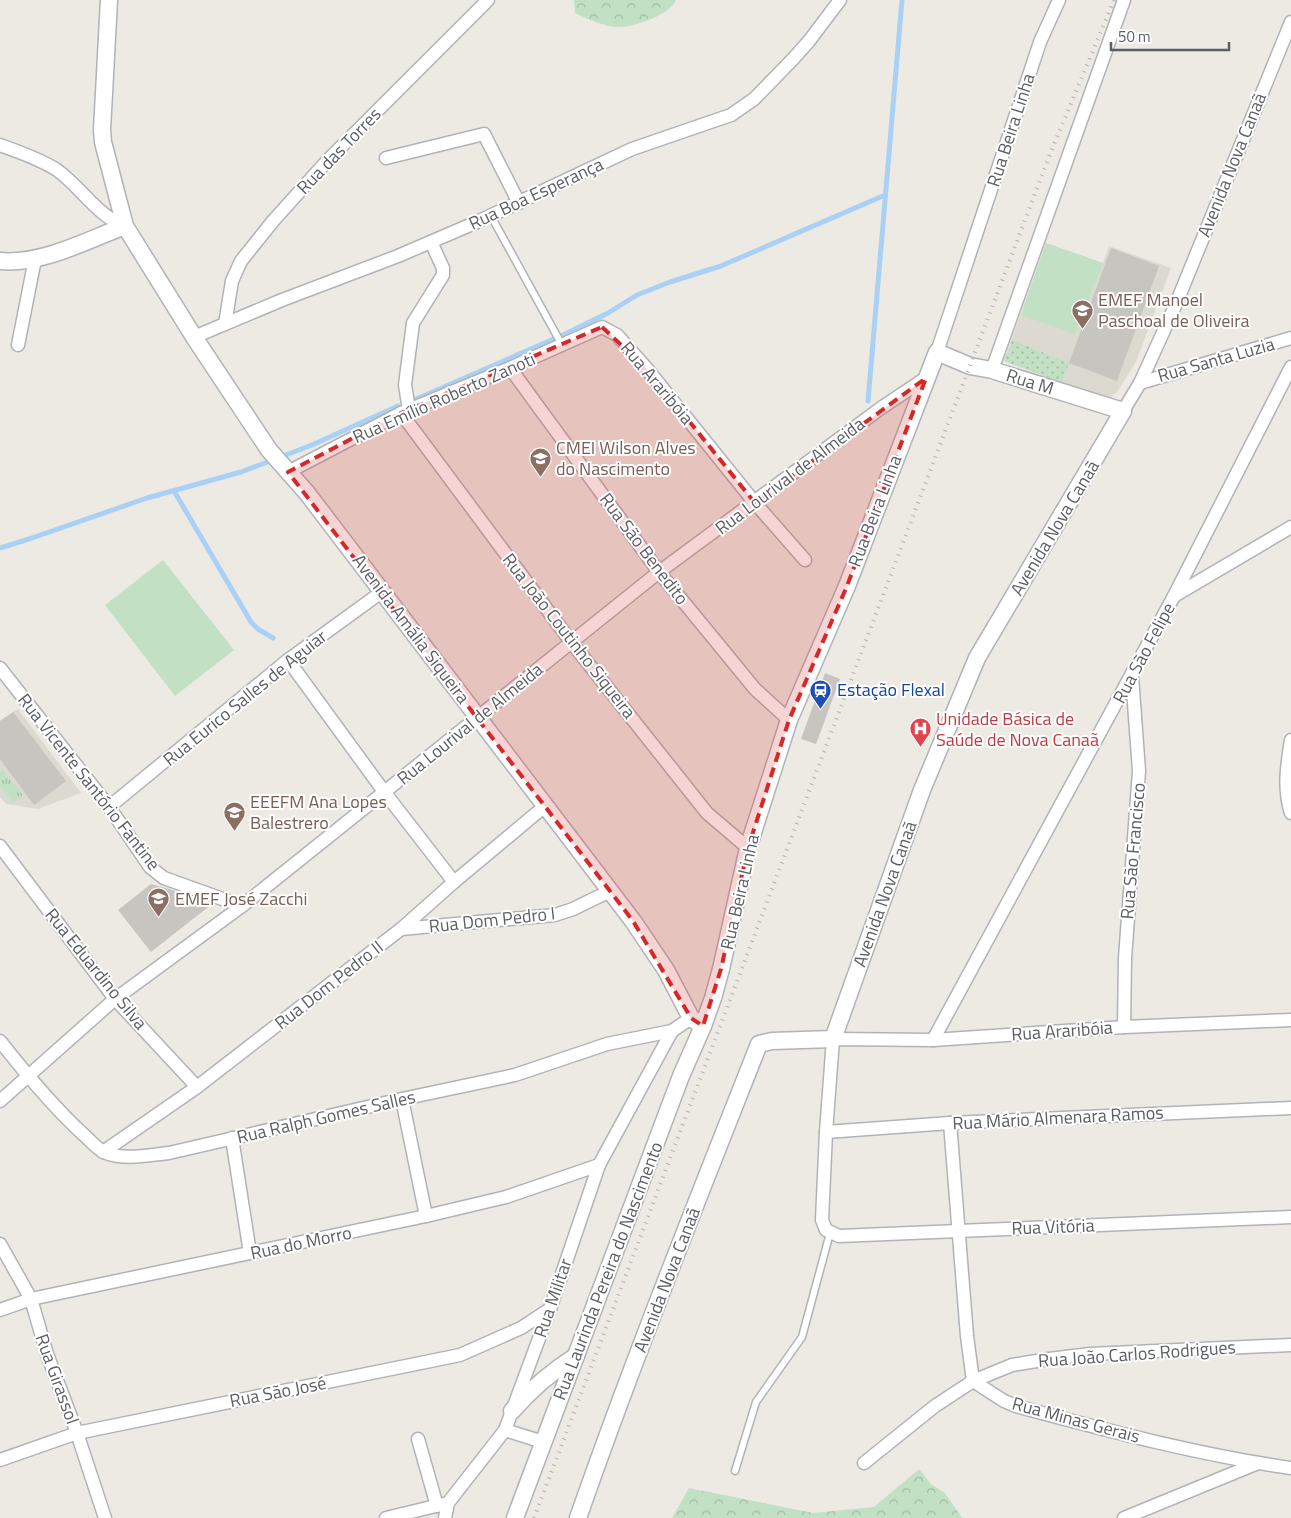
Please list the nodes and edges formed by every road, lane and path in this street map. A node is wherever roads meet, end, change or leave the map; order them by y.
1 (109, 0) edge
2 (488, 0) edge
3 (840, 0) edge
4 (1059, 0) edge
5 (1124, 0) edge
6 (1291, 22) edge
7 (0, 145) edge
8 (386, 158) dead end
9 (519, 203) junction
10 (491, 216) junction
11 (125, 226) junction
12 (430, 242) junction
13 (35, 259) junction
14 (0, 261) edge
15 (225, 324) junction
16 (602, 327) joint
17 (194, 337) junction
18 (1291, 338) edge
19 (18, 345) dead end
20 (562, 345) junction
21 (937, 352) junction
22 (1291, 367) edge
23 (510, 368) junction
24 (992, 370) junction
25 (926, 378) junction
26 (1140, 383) junction
27 (1123, 411) junction
28 (405, 412) junction
29 (286, 470) junction
30 (755, 503) junction
31 (1291, 527) edge
32 (805, 560) dead end
33 (660, 572) junction
34 (383, 591) junction
35 (1174, 596) junction
36 (572, 643) junction
37 (288, 660) junction
38 (0, 668) edge
39 (1132, 676) junction
40 (478, 718) junction
41 (789, 720) junction
42 (1291, 740) edge
43 (385, 793) junction
44 (545, 806) junction
45 (109, 807) junction
46 (1291, 813) edge
47 (0, 846) edge
48 (748, 848) junction
49 (454, 882) junction
50 (610, 891) junction
51 (242, 906) junction
52 (401, 929) junction
53 (115, 999) junction
54 (1291, 1020) edge
55 (697, 1022) junction
56 (1124, 1027) junction
57 (672, 1031) junction
58 (833, 1039) junction
59 (934, 1040) junction
60 (0, 1041) edge
61 (28, 1076) junction
62 (198, 1087) junction
63 (402, 1099) junction
64 (0, 1101) edge
65 (1291, 1108) edge
66 (950, 1123) junction
67 (826, 1132) junction
68 (232, 1138) junction
69 (103, 1152) junction
70 (598, 1165) junction
71 (426, 1216) junction
72 (1291, 1217) edge
73 (960, 1231) junction
74 (830, 1233) junction
75 (0, 1244) edge
76 (250, 1253) junction
77 (31, 1299) junction
78 (550, 1309) junction
79 (0, 1310) edge
80 (1291, 1345) edge
81 (576, 1356) junction
82 (973, 1381) junction
83 (512, 1411) junction
84 (505, 1430) junction
85 (77, 1432) junction
86 (418, 1439) dead end
87 (544, 1442) junction
88 (0, 1460) edge
89 (864, 1463) dead end
90 (1258, 1463) junction
91 (1291, 1468) edge
92 (735, 1471) dead end
93 (443, 1504) junction
94 (105, 1518) edge
95 (386, 1518) edge
96 (445, 1518) edge
97 (515, 1518) edge
98 (578, 1518) edge
99 (1124, 1518) edge

1 - 11 street, Avenida Amália Siqueira
2 - 15 street, Rua das Torres
3 - 9 street, Rua Boa Esperança
4 - 21 street, Rua Beira Linha
5 - 24 street
6 - 26 street, Avenida Nova Canaã
7 - 11 street
8 - 9 street
9 - 10 street, Rua Boa Esperança
10 - 12 street, Rua Boa Esperança
10 - 20 lane
11 - 13 street
11 - 17 street, Avenida Amália Siqueira
12 - 15 street, Rua Boa Esperança
12 - 28 street
13 - 14 street
13 - 19 street
15 - 17 street, Rua Boa Esperança
16 - 20 street, Rua Emílio Roberto Zanoti
16 - 30 street, Rua Araribóia
17 - 29 street, Avenida Amália Siqueira
18 - 26 street, Rua Santa Luzia
20 - 23 street, Rua Emílio Roberto Zanoti
21 - 24 street, Rua M
21 - 25 street, Rua Beira Linha
22 - 35 street, Rua São Felipe
23 - 28 street, Rua Emílio Roberto Zanoti
23 - 33 street, Rua São Benedito
24 - 27 street, Rua M
25 - 30 street, Rua Lourival de Almeida
25 - 41 street, Rua Beira Linha
26 - 27 street, Avenida Nova Canaã
27 - 58 street, Avenida Nova Canaã
28 - 29 street, Rua Emílio Roberto Zanoti
28 - 36 street, Rua João Coutinho Siqueira
29 - 34 street, Avenida Amália Siqueira
30 - 32 street, Rua Araribóia
30 - 33 street, Rua Lourival de Almeida
31 - 35 street
33 - 36 street, Rua Lourival de Almeida
33 - 41 street, Rua São Benedito
34 - 37 street, Rua Eurico Salles de Aguiar
34 - 40 street, Avenida Amália Siqueira
35 - 39 street, Rua São Felipe
36 - 40 street, Rua Lourival de Almeida
36 - 48 street, Rua João Coutinho Siqueira
37 - 43 street
37 - 45 street, Rua Eurico Salles de Aguiar
38 - 45 street, Rua Vicente Santório Fantine
39 - 56 street, Rua São Francisco
39 - 59 street, Rua São Felipe
40 - 43 street, Rua Lourival de Almeida
40 - 44 street, Avenida Amália Siqueira
41 - 48 street, Rua Beira Linha
42 - 46 street
43 - 49 street
43 - 51 street, Rua Lourival de Almeida
44 - 49 street, Rua Dom Pedro II
44 - 50 street, Avenida Amália Siqueira
45 - 51 street, Rua Vicente Santório Fantine
47 - 53 street, Rua Eduardino Silva
48 - 55 street, Rua Beira Linha
49 - 52 street, Rua Dom Pedro II
50 - 52 street, Rua Dom Pedro I
50 - 55 street, Avenida Amália Siqueira
51 - 53 street, Rua Lourival de Almeida
52 - 62 street, Rua Dom Pedro II
53 - 61 street, Rua Lourival de Almeida
53 - 62 street, Rua Eduardino Silva
54 - 56 street, Rua Araribóia
55 - 57 street, Rua Ralph Gomes Salles
55 - 81 street, Rua Laurinda Pereira do Nascimento
56 - 59 street, Rua Araribóia
57 - 63 street, Rua Ralph Gomes Salles
57 - 70 street, Rua Militar
58 - 59 street, Rua Araribóia
58 - 67 street
58 - 98 street, Avenida Nova Canaã
60 - 61 street
61 - 64 street, Rua Lourival de Almeida
61 - 69 street
62 - 69 street, Rua Dom Pedro II
63 - 68 street, Rua Ralph Gomes Salles
63 - 71 street
65 - 66 street, Rua Mário Almenara Ramos
66 - 67 street, Rua Mário Almenara Ramos
66 - 73 street
67 - 74 street
68 - 69 street, Rua Ralph Gomes Salles
68 - 76 street
70 - 71 street, Rua do Morro
70 - 78 street, Rua Militar
71 - 76 street, Rua do Morro
72 - 73 street, Rua Vitória
73 - 74 street, Rua Vitória
73 - 82 street
74 - 92 lane
75 - 77 street, Rua Girassol
76 - 77 street, Rua do Morro
77 - 79 street, Rua do Morro
77 - 85 street, Rua Girassol
78 - 83 street, Rua Militar
78 - 85 street, Rua São José
80 - 82 street, Rua João Carlos Rodrigues
81 - 83 street
81 - 87 street, Rua Laurinda Pereira do Nascimento
82 - 89 street, Rua João Carlos Rodrigues
82 - 90 street, Rua Minas Gerais
83 - 84 street, Rua Militar
84 - 87 street
84 - 93 street, Rua Militar
85 - 88 street, Rua São José
85 - 94 street, Rua Girassol
86 - 93 street
87 - 97 street, Rua Laurinda Pereira do Nascimento
90 - 91 street, Rua Minas Gerais
90 - 99 street
93 - 95 street
93 - 96 street

